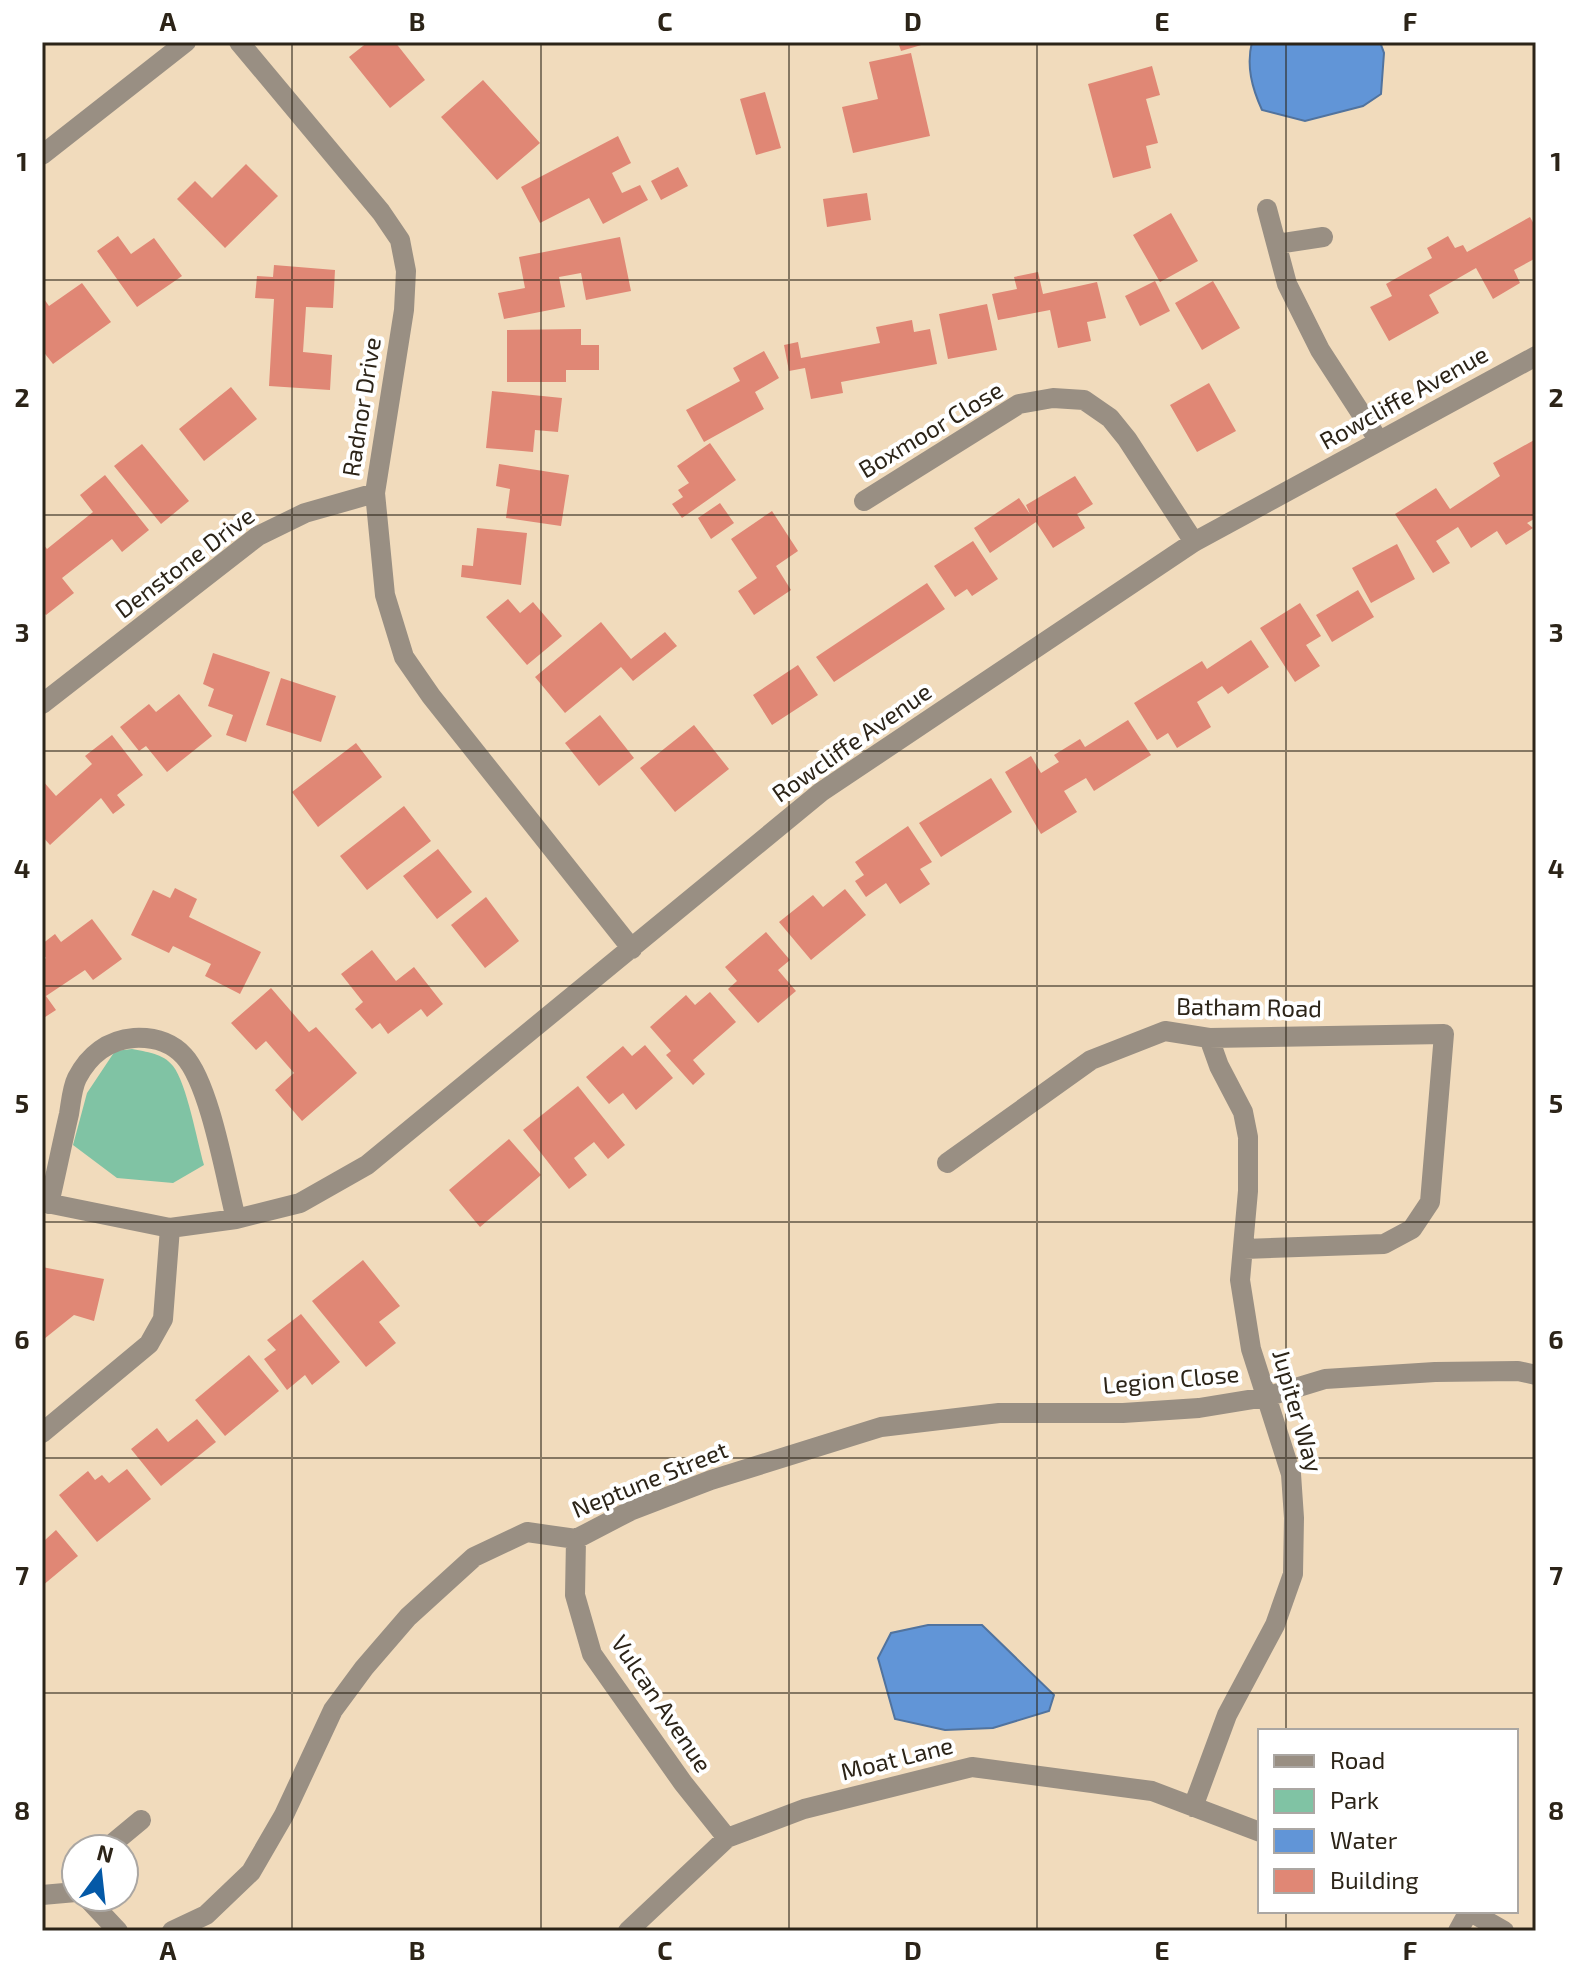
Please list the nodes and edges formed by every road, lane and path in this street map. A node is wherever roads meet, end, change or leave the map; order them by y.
1 (186, 42) edge
2 (239, 42) edge
3 (42, 155) edge
4 (1267, 209) dead end
5 (1323, 237) dead end
6 (1277, 244) junction
7 (1536, 356) edge
8 (1379, 441) junction
9 (375, 493) junction
10 (864, 501) dead end
11 (1194, 542) junction
12 (42, 704) edge
13 (632, 949) junction
14 (1209, 1038) junction
15 (947, 1163) dead end
16 (46, 1203) edge
17 (236, 1219) junction
18 (170, 1228) junction
19 (1244, 1249) junction
20 (1536, 1375) edge
21 (1266, 1397) junction
22 (999, 1413) joint
23 (42, 1433) edge
24 (576, 1539) junction
25 (1193, 1807) junction
26 (141, 1820) dead end
27 (1258, 1831) edge
28 (125, 1833) edge
29 (727, 1838) junction
30 (101, 1913) edge
31 (1468, 1913) edge
32 (1472, 1913) edge
33 (118, 1931) edge
34 (172, 1931) edge
35 (628, 1931) edge
36 (1458, 1931) edge
37 (1504, 1931) edge

1 - 3 street
2 - 9 street, Radnor Drive
4 - 6 street
5 - 6 street
6 - 8 street
7 - 8 street, Rowcliffe Avenue
8 - 11 street, Rowcliffe Avenue
9 - 12 street, Denstone Drive
9 - 13 street, Radnor Drive
10 - 11 street, Boxmoor Close
11 - 13 street, Rowcliffe Avenue
13 - 17 street, Rowcliffe Avenue
14 - 15 street, Batham Road
14 - 19 street, Jupiter Way
14 - 19 street, Batham Road
16 - 17 street, Rowcliffe Avenue
16 - 18 street, Rowcliffe Avenue
17 - 18 street, Rowcliffe Avenue
18 - 23 street
19 - 21 street, Jupiter Way
20 - 21 street, Legion Close
21 - 22 street, Legion Close
21 - 25 street, Jupiter Way
22 - 24 street, Neptune Street
24 - 29 street, Vulcan Avenue
24 - 34 street, Neptune Street
25 - 27 street, Moat Lane
25 - 29 street, Moat Lane
26 - 28 street
29 - 35 street, Moat Lane
30 - 33 street
31 - 36 street
32 - 37 street

